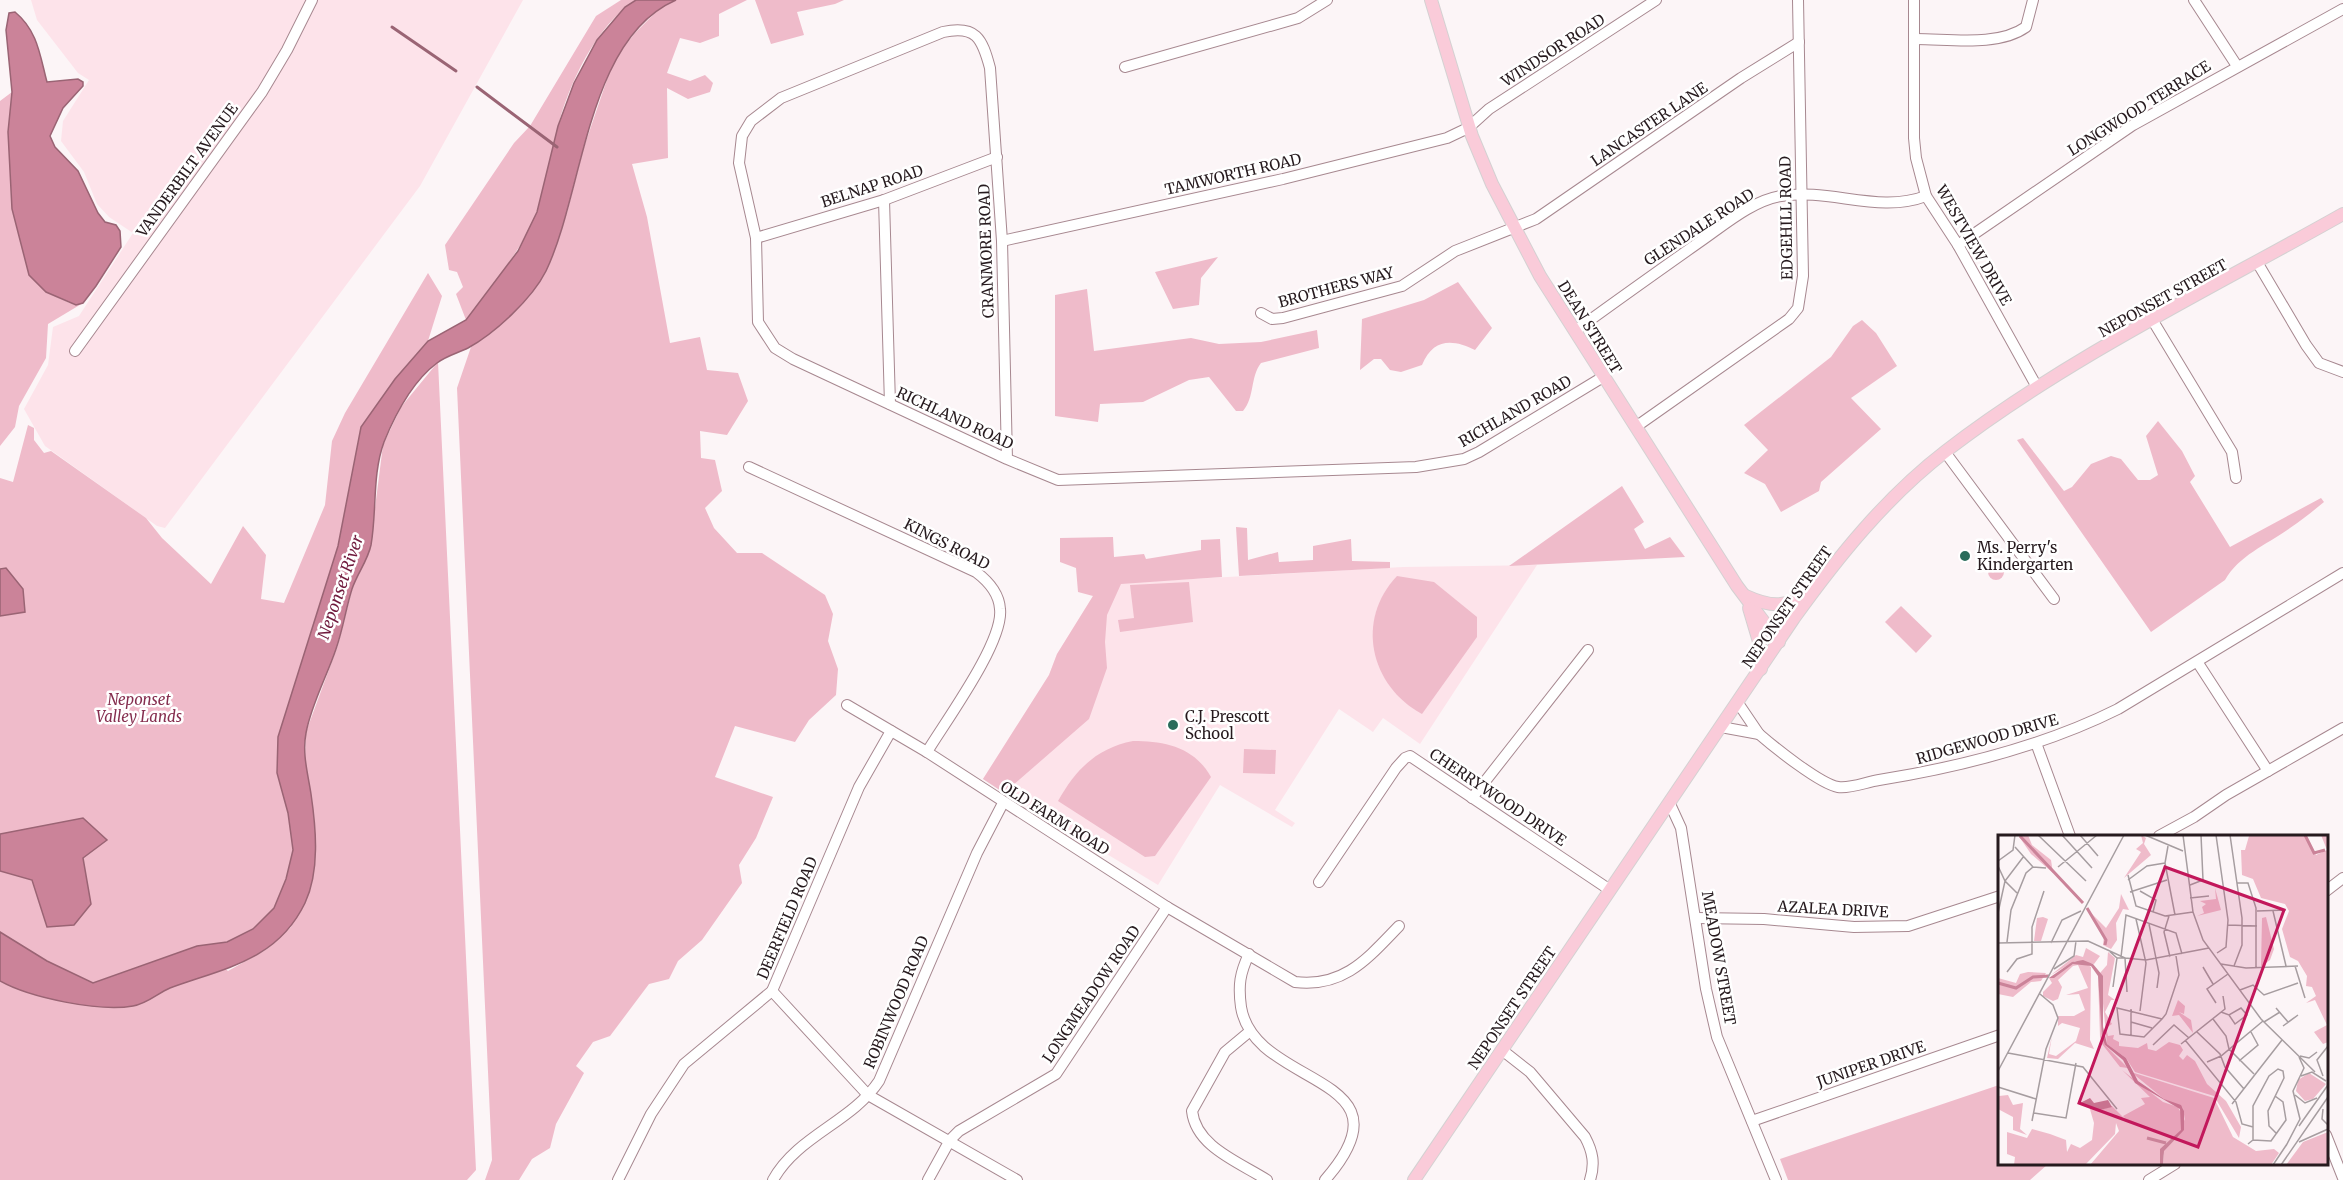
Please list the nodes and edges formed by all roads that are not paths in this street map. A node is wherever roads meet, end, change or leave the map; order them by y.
1 (312, 0) edge
2 (1327, 0) edge
3 (1431, 0) edge
4 (1656, 0) edge
5 (1798, 0) edge
6 (1914, 0) edge
7 (2033, 0) edge
8 (2194, 0) edge
9 (2343, 9) edge
10 (1916, 39) junction
11 (1799, 42) junction
12 (982, 43) joint
13 (2237, 66) junction
14 (1125, 67) dead end
15 (1468, 128) junction
16 (997, 157) junction
17 (1800, 195) junction
18 (1926, 196) junction
19 (884, 200) junction
20 (2343, 214) edge
21 (1514, 228) junction
22 (756, 238) junction
23 (1002, 240) junction
24 (1959, 245) junction
25 (2258, 262) junction
26 (1261, 313) dead end
27 (2153, 321) junction
28 (1575, 331) junction
29 (75, 351) dead end
30 (2343, 372) edge
31 (1604, 376) junction
32 (2037, 387) junction
33 (890, 404) junction
34 (1637, 426) junction
35 (1945, 452) junction
36 (1007, 459) junction
37 (749, 467) dead end
38 (2236, 478) dead end
39 (2343, 573) edge
40 (1813, 592) junction
41 (1744, 596) junction
42 (2054, 598) dead end
43 (1779, 642) junction
44 (1588, 650) dead end
45 (2198, 663) junction
46 (1761, 669) junction
47 (1738, 704) junction
48 (847, 705) dead end
49 (1721, 728) junction
50 (2343, 728) edge
51 (891, 731) junction
52 (1759, 734) junction
53 (2036, 743) junction
54 (927, 752) junction
55 (2268, 771) junction
56 (1472, 798) junction
57 (1003, 803) junction
58 (1670, 804) junction
59 (2069, 835) edge
60 (2162, 835) edge
61 (2343, 878) edge
62 (1319, 882) dead end
63 (2328, 889) edge
64 (1610, 890) junction
65 (1998, 897) edge
66 (1167, 907) junction
67 (1696, 918) junction
68 (1399, 926) dead end
69 (1249, 954) junction
70 (772, 991) junction
71 (1249, 1032) junction
72 (1998, 1036) edge
73 (1502, 1050) junction
74 (868, 1095) junction
75 (1752, 1121) junction
76 (2328, 1139) edge
77 (950, 1140) junction
78 (2173, 1165) edge
79 (2343, 1178) edge
80 (618, 1180) edge
81 (773, 1180) edge
82 (928, 1180) edge
83 (1017, 1180) edge
84 (1267, 1180) edge
85 (1325, 1180) edge
86 (1414, 1180) edge
87 (1590, 1180) edge
88 (1776, 1180) edge
89 (2149, 1180) edge

1 - 29 street, VANDERBILT AVENUE
2 - 14 street
3 - 15 main road, DEAN STREET
4 - 15 street, WINDSOR ROAD
5 - 11 street, EDGEHILL ROAD
6 - 10 street, WESTVIEW DRIVE
7 - 10 street
8 - 13 street
9 - 13 street, LONGWOOD TERRACE
10 - 18 street, WESTVIEW DRIVE
11 - 17 street, EDGEHILL ROAD
11 - 21 street, LANCASTER LANE
12 - 16 street, CRANMORE ROAD
12 - 22 street, RICHLAND ROAD
13 - 24 street, LONGWOOD TERRACE
15 - 21 main road, DEAN STREET
15 - 23 street, TAMWORTH ROAD
16 - 19 street, BELNAP ROAD
16 - 23 street, CRANMORE ROAD
17 - 18 street, GLENDALE ROAD
17 - 28 street, GLENDALE ROAD
17 - 34 street, EDGEHILL ROAD
18 - 24 street, WESTVIEW DRIVE
19 - 22 street, BELNAP ROAD
19 - 33 street
20 - 25 main road, NEPONSET STREET
21 - 26 street, BROTHERS WAY
21 - 28 main road, DEAN STREET
22 - 33 street, RICHLAND ROAD
23 - 36 street, CRANMORE ROAD
24 - 32 street, WESTVIEW DRIVE
25 - 27 main road, NEPONSET STREET
25 - 30 street
27 - 32 main road, NEPONSET STREET
27 - 38 street
28 - 31 main road, DEAN STREET
31 - 34 main road, DEAN STREET
31 - 36 street, RICHLAND ROAD
32 - 35 main road, NEPONSET STREET
33 - 36 street, RICHLAND ROAD
34 - 41 main road, DEAN STREET
35 - 40 main road, NEPONSET STREET
35 - 42 street
37 - 54 street, KINGS ROAD
39 - 45 street, RIDGEWOOD DRIVE
40 - 41 main road
40 - 43 main road, NEPONSET STREET
41 - 43 main road, DEAN STREET
41 - 46 main road
43 - 46 main road, NEPONSET STREET
44 - 56 street
45 - 53 street, RIDGEWOOD DRIVE
45 - 55 street
46 - 47 main road, NEPONSET STREET
47 - 49 main road, NEPONSET STREET
47 - 52 street, RIDGEWOOD DRIVE
48 - 51 street, OLD FARM ROAD
49 - 52 street, RIDGEWOOD DRIVE
49 - 58 main road, NEPONSET STREET
50 - 55 street
51 - 54 street, OLD FARM ROAD
51 - 70 street, DEERFIELD ROAD
52 - 53 street, RIDGEWOOD DRIVE
53 - 59 street
54 - 57 street, OLD FARM ROAD
55 - 60 street
56 - 62 street, CHERRYWOOD DRIVE
56 - 64 street, CHERRYWOOD DRIVE
57 - 66 street, OLD FARM ROAD
57 - 74 street, ROBINWOOD ROAD
58 - 64 main road, NEPONSET STREET
58 - 67 street, MEADOW STREET
61 - 63 street
64 - 73 main road, NEPONSET STREET
65 - 67 street, AZALEA DRIVE
66 - 69 street, OLD FARM ROAD
66 - 77 street, LONGMEADOW ROAD
67 - 75 street, MEADOW STREET
68 - 69 street, OLD FARM ROAD
69 - 71 street
70 - 74 street
70 - 80 street, DEERFIELD ROAD
71 - 84 street
71 - 85 street
72 - 75 street, JUNIPER DRIVE
73 - 86 main road, NEPONSET STREET
73 - 87 street
74 - 77 street
74 - 81 street, ROBINWOOD ROAD
75 - 88 street, MEADOW STREET
76 - 79 street
77 - 82 street, LONGMEADOW ROAD
77 - 83 street
78 - 89 street

